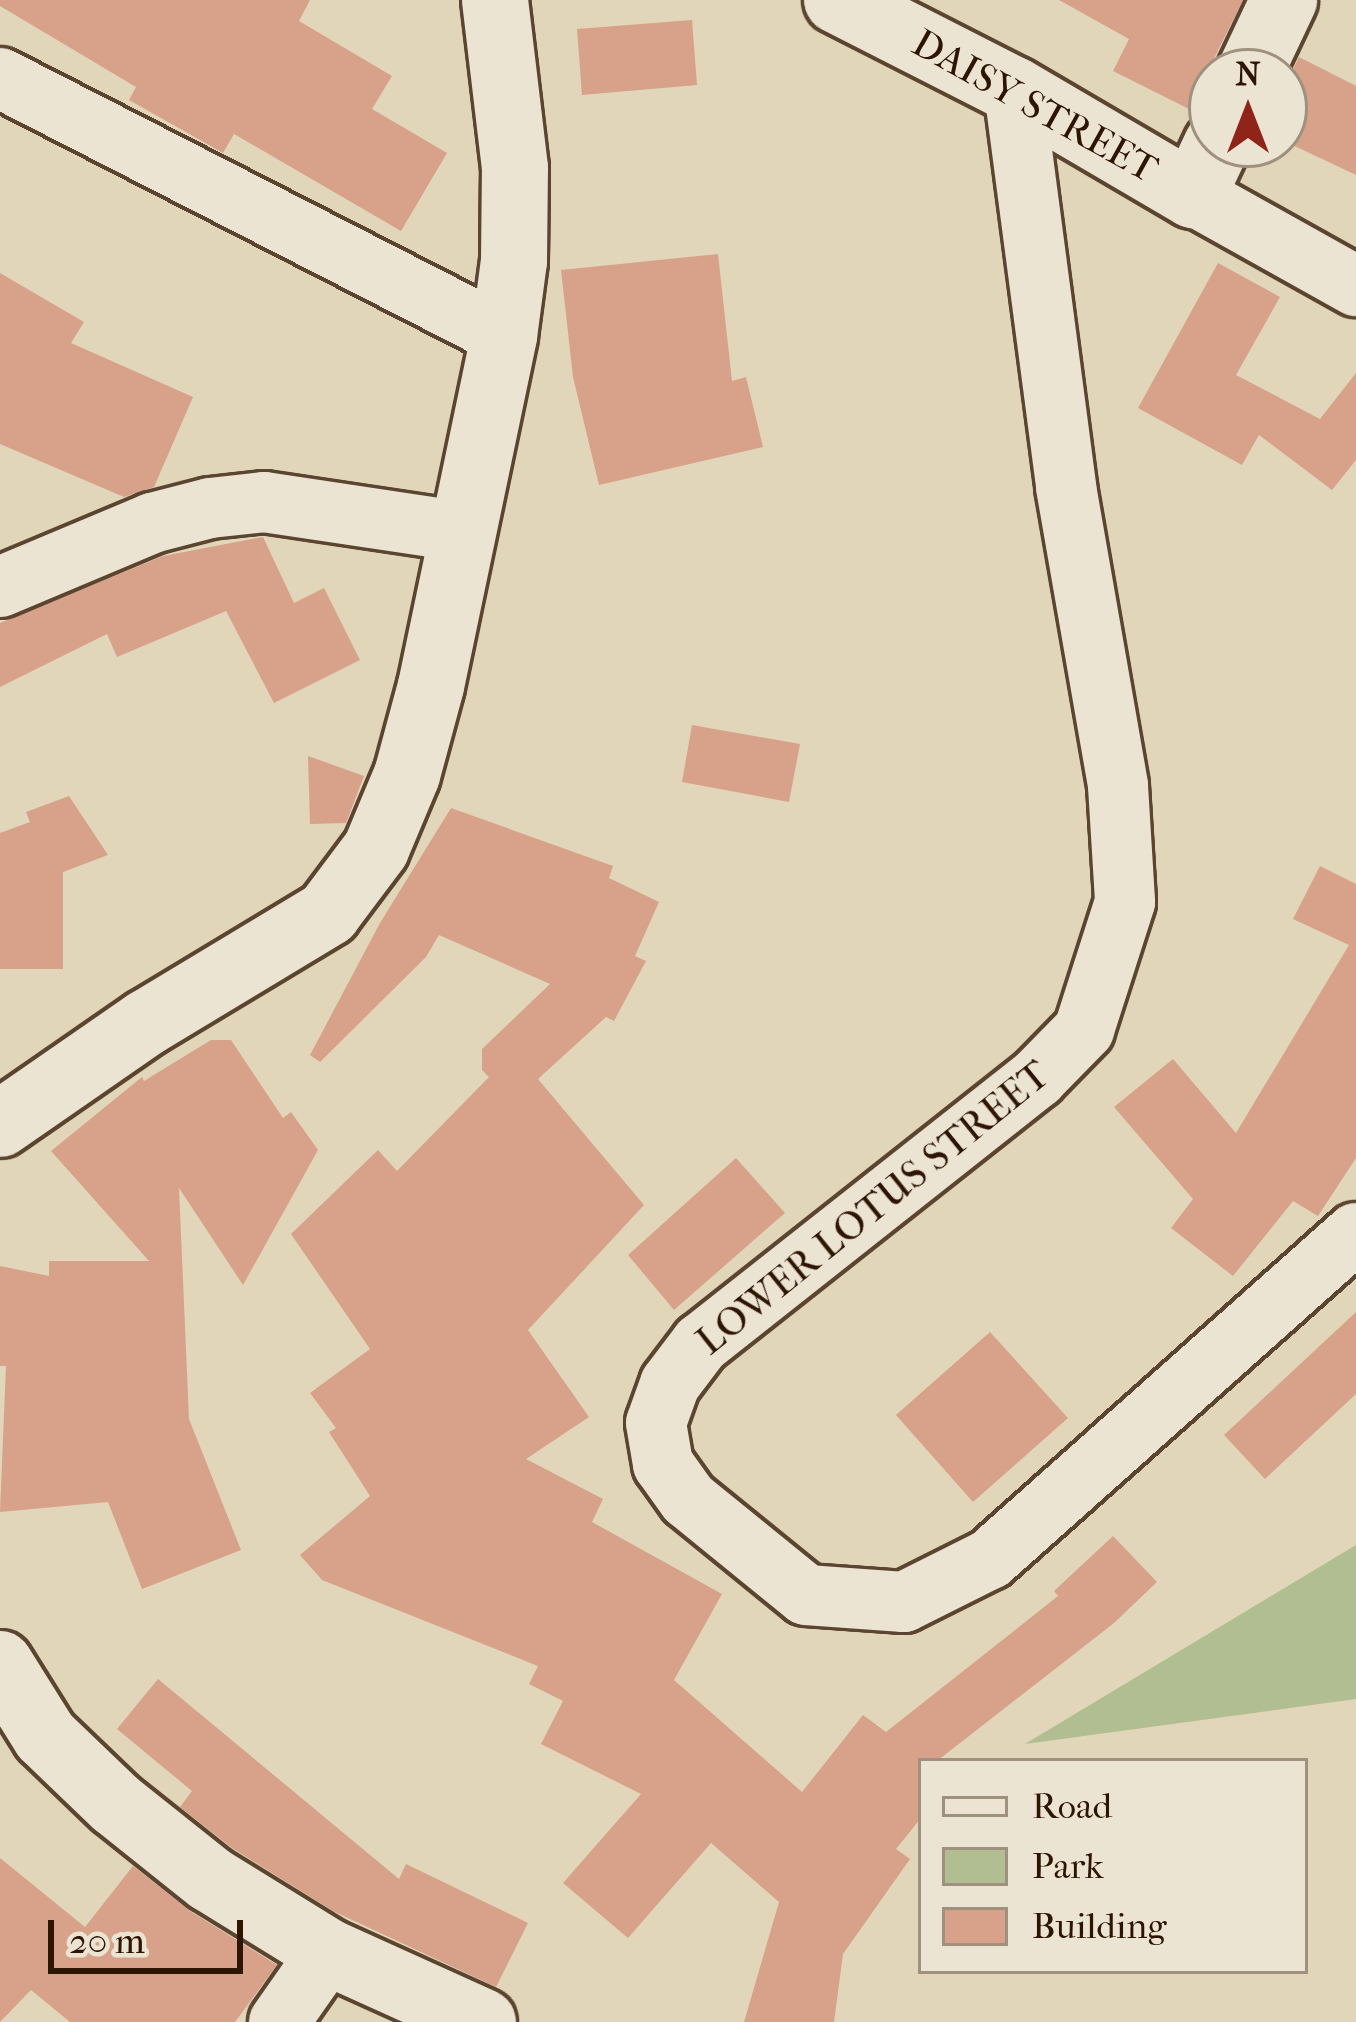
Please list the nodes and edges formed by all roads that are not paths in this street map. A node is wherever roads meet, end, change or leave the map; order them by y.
1 (495, 0) edge
2 (837, 0) edge
3 (1284, 0) edge
4 (1261, 48) edge
5 (0, 78) edge
6 (1015, 90) junction
7 (1205, 170) edge
8 (1356, 286) edge
9 (504, 336) junction
10 (464, 532) junction
11 (0, 587) edge
12 (0, 1124) edge
13 (1356, 1233) edge
14 (0, 1664) edge
15 (328, 1952) junction
16 (279, 2022) edge
17 (483, 2022) edge

1 - 9 street
2 - 6 street, DAISY STREET
3 - 4 street
5 - 9 street
6 - 7 street, DAISY STREET
6 - 13 street, LOWER LOTUS STREET
7 - 8 street, DAISY STREET
9 - 10 street
10 - 11 street
10 - 12 street
14 - 15 street
15 - 16 street
15 - 17 street

